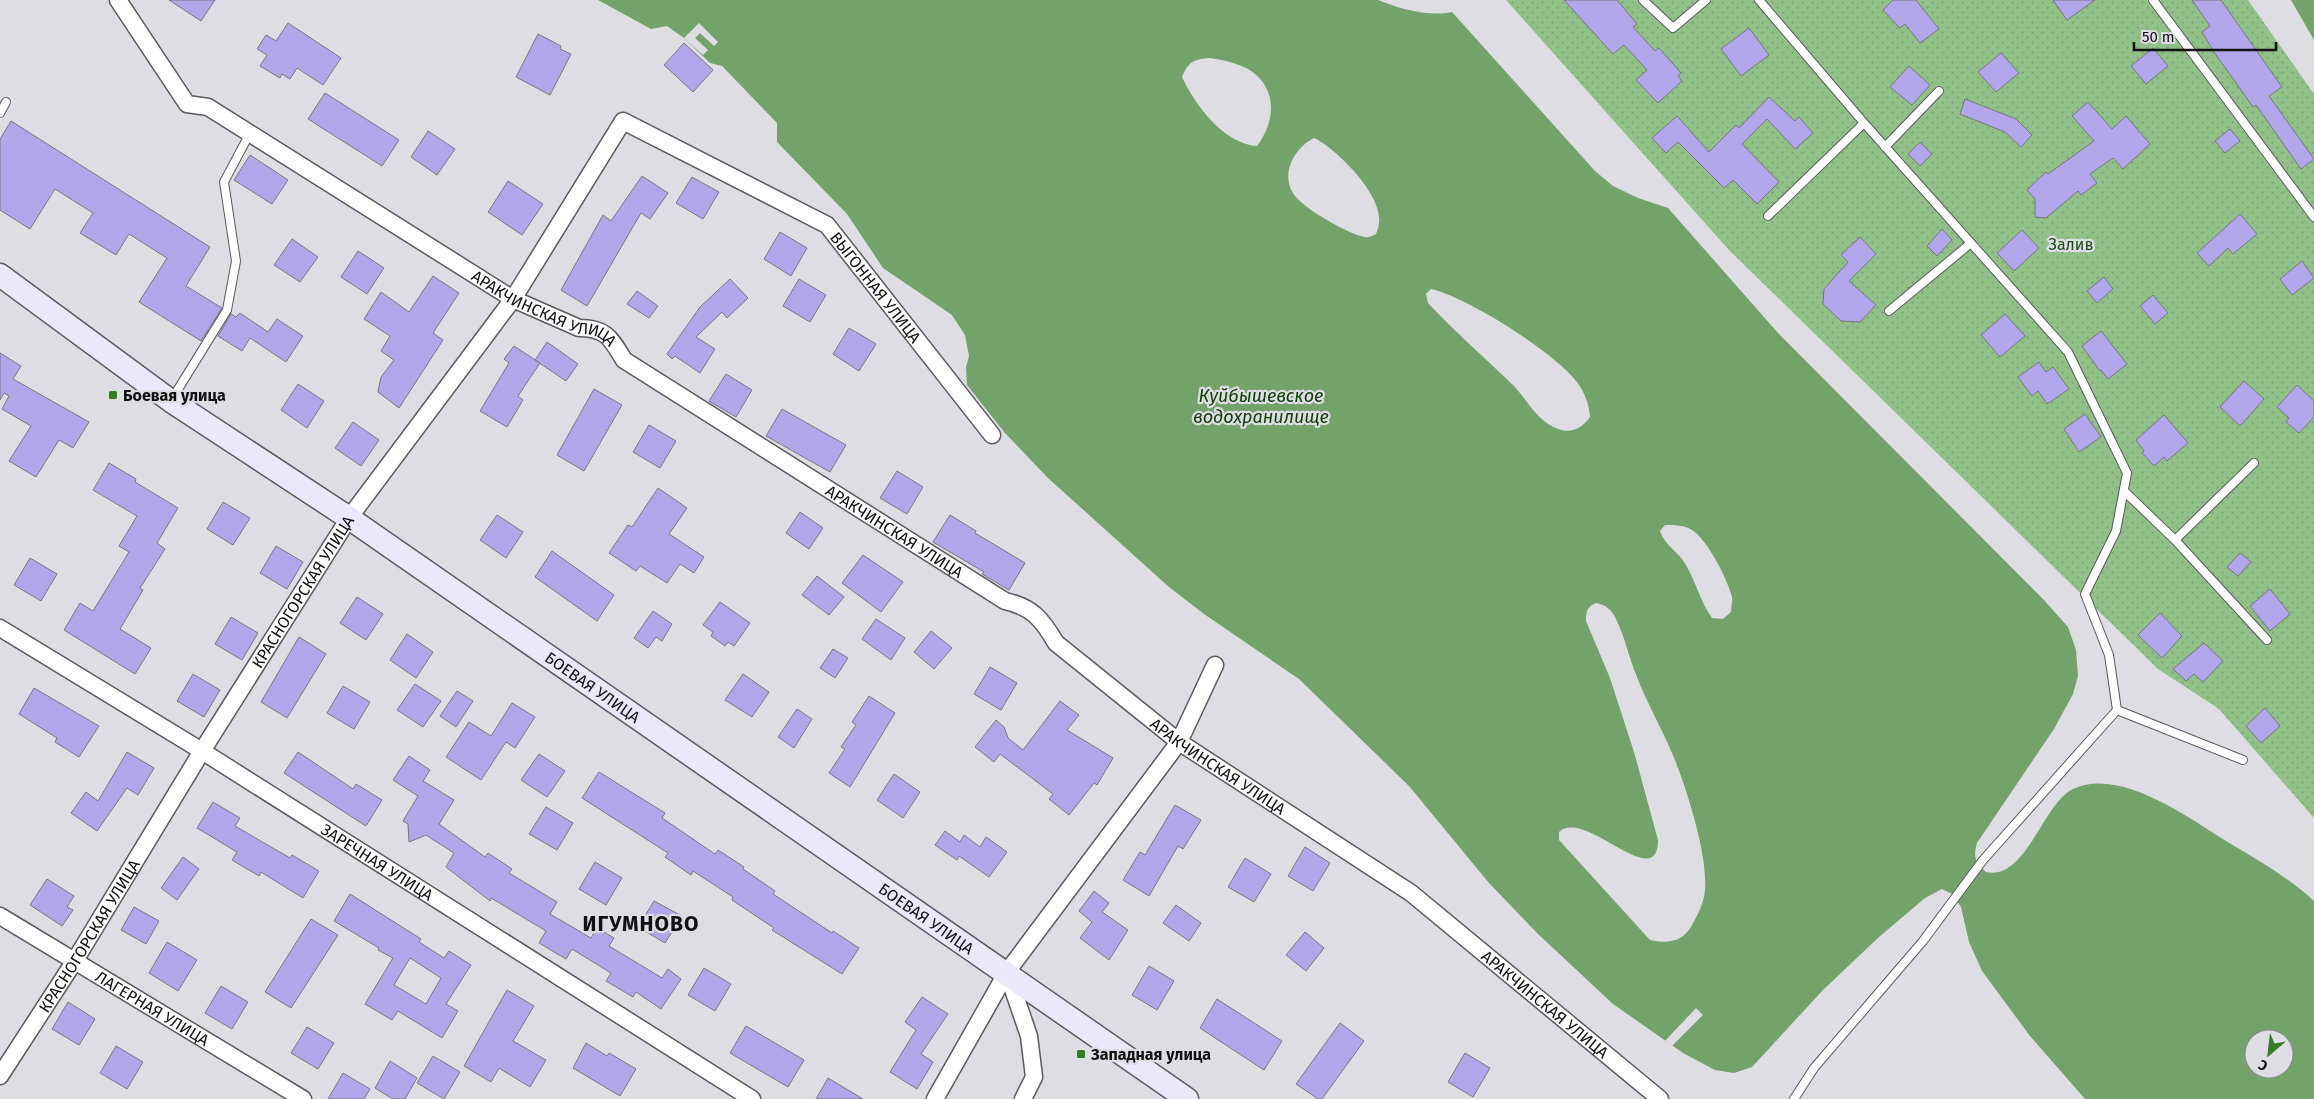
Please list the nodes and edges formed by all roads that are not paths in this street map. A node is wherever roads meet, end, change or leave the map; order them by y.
1 (118, 0) edge
2 (1643, 0) edge
3 (1706, 0) edge
4 (1759, 0) edge
5 (2153, 0) edge
6 (1939, 91) dead end
7 (6, 102) dead end
8 (0, 113) edge
9 (622, 120) joint
10 (1864, 123) junction
11 (250, 133) junction
12 (1885, 147) junction
13 (1768, 216) dead end
14 (2314, 217) edge
15 (1971, 243) junction
16 (0, 275) edge
17 (513, 299) junction
18 (1889, 311) dead end
19 (171, 401) junction
20 (992, 435) dead end
21 (2254, 463) dead end
22 (2124, 491) junction
23 (349, 518) junction
24 (2175, 540) junction
25 (0, 628) edge
26 (2267, 640) dead end
27 (1216, 665) dead end
28 (2116, 710) junction
29 (1179, 742) junction
30 (202, 751) junction
31 (2243, 760) dead end
32 (0, 916) edge
33 (74, 962) junction
34 (1007, 972) junction
35 (0, 1076) edge
36 (303, 1099) edge
37 (752, 1099) edge
38 (936, 1099) edge
39 (1023, 1099) edge
40 (1187, 1099) edge
41 (1660, 1099) edge
42 (1794, 1099) edge

1 - 11 street, АРАКЧИНСКАЯ УЛИЦА
2 - 3 lane
4 - 10 lane
5 - 14 lane
6 - 12 lane
7 - 8 lane
9 - 17 street, КРАСНОГОРСКАЯ УЛИЦА
9 - 20 street, ВЫГОННАЯ УЛИЦА
10 - 12 lane
10 - 13 lane
11 - 17 street, АРАКЧИНСКАЯ УЛИЦА
11 - 19 lane
12 - 15 lane
15 - 18 lane
15 - 22 lane
16 - 19 main road, БОЕВАЯ УЛИЦА
17 - 23 street, КРАСНОГОРСКАЯ УЛИЦА
17 - 29 street, АРАКЧИНСКАЯ УЛИЦА
19 - 23 main road, БОЕВАЯ УЛИЦА
21 - 24 lane
22 - 24 lane
22 - 28 lane
23 - 30 street, КРАСНОГОРСКАЯ УЛИЦА
23 - 34 main road, БОЕВАЯ УЛИЦА
24 - 26 lane
25 - 30 street, ЗАРЕЧНАЯ УЛИЦА
27 - 29 street
28 - 31 lane
28 - 42 lane
29 - 34 street
29 - 41 street, АРАКЧИНСКАЯ УЛИЦА
30 - 33 street, КРАСНОГОРСКАЯ УЛИЦА
30 - 37 street, ЗАРЕЧНАЯ УЛИЦА
32 - 33 street, ЛАГЕРНАЯ УЛИЦА
33 - 35 street, КРАСНОГОРСКАЯ УЛИЦА
33 - 36 street, ЛАГЕРНАЯ УЛИЦА
34 - 38 street
34 - 39 street
34 - 40 main road, БОЕВАЯ УЛИЦА

